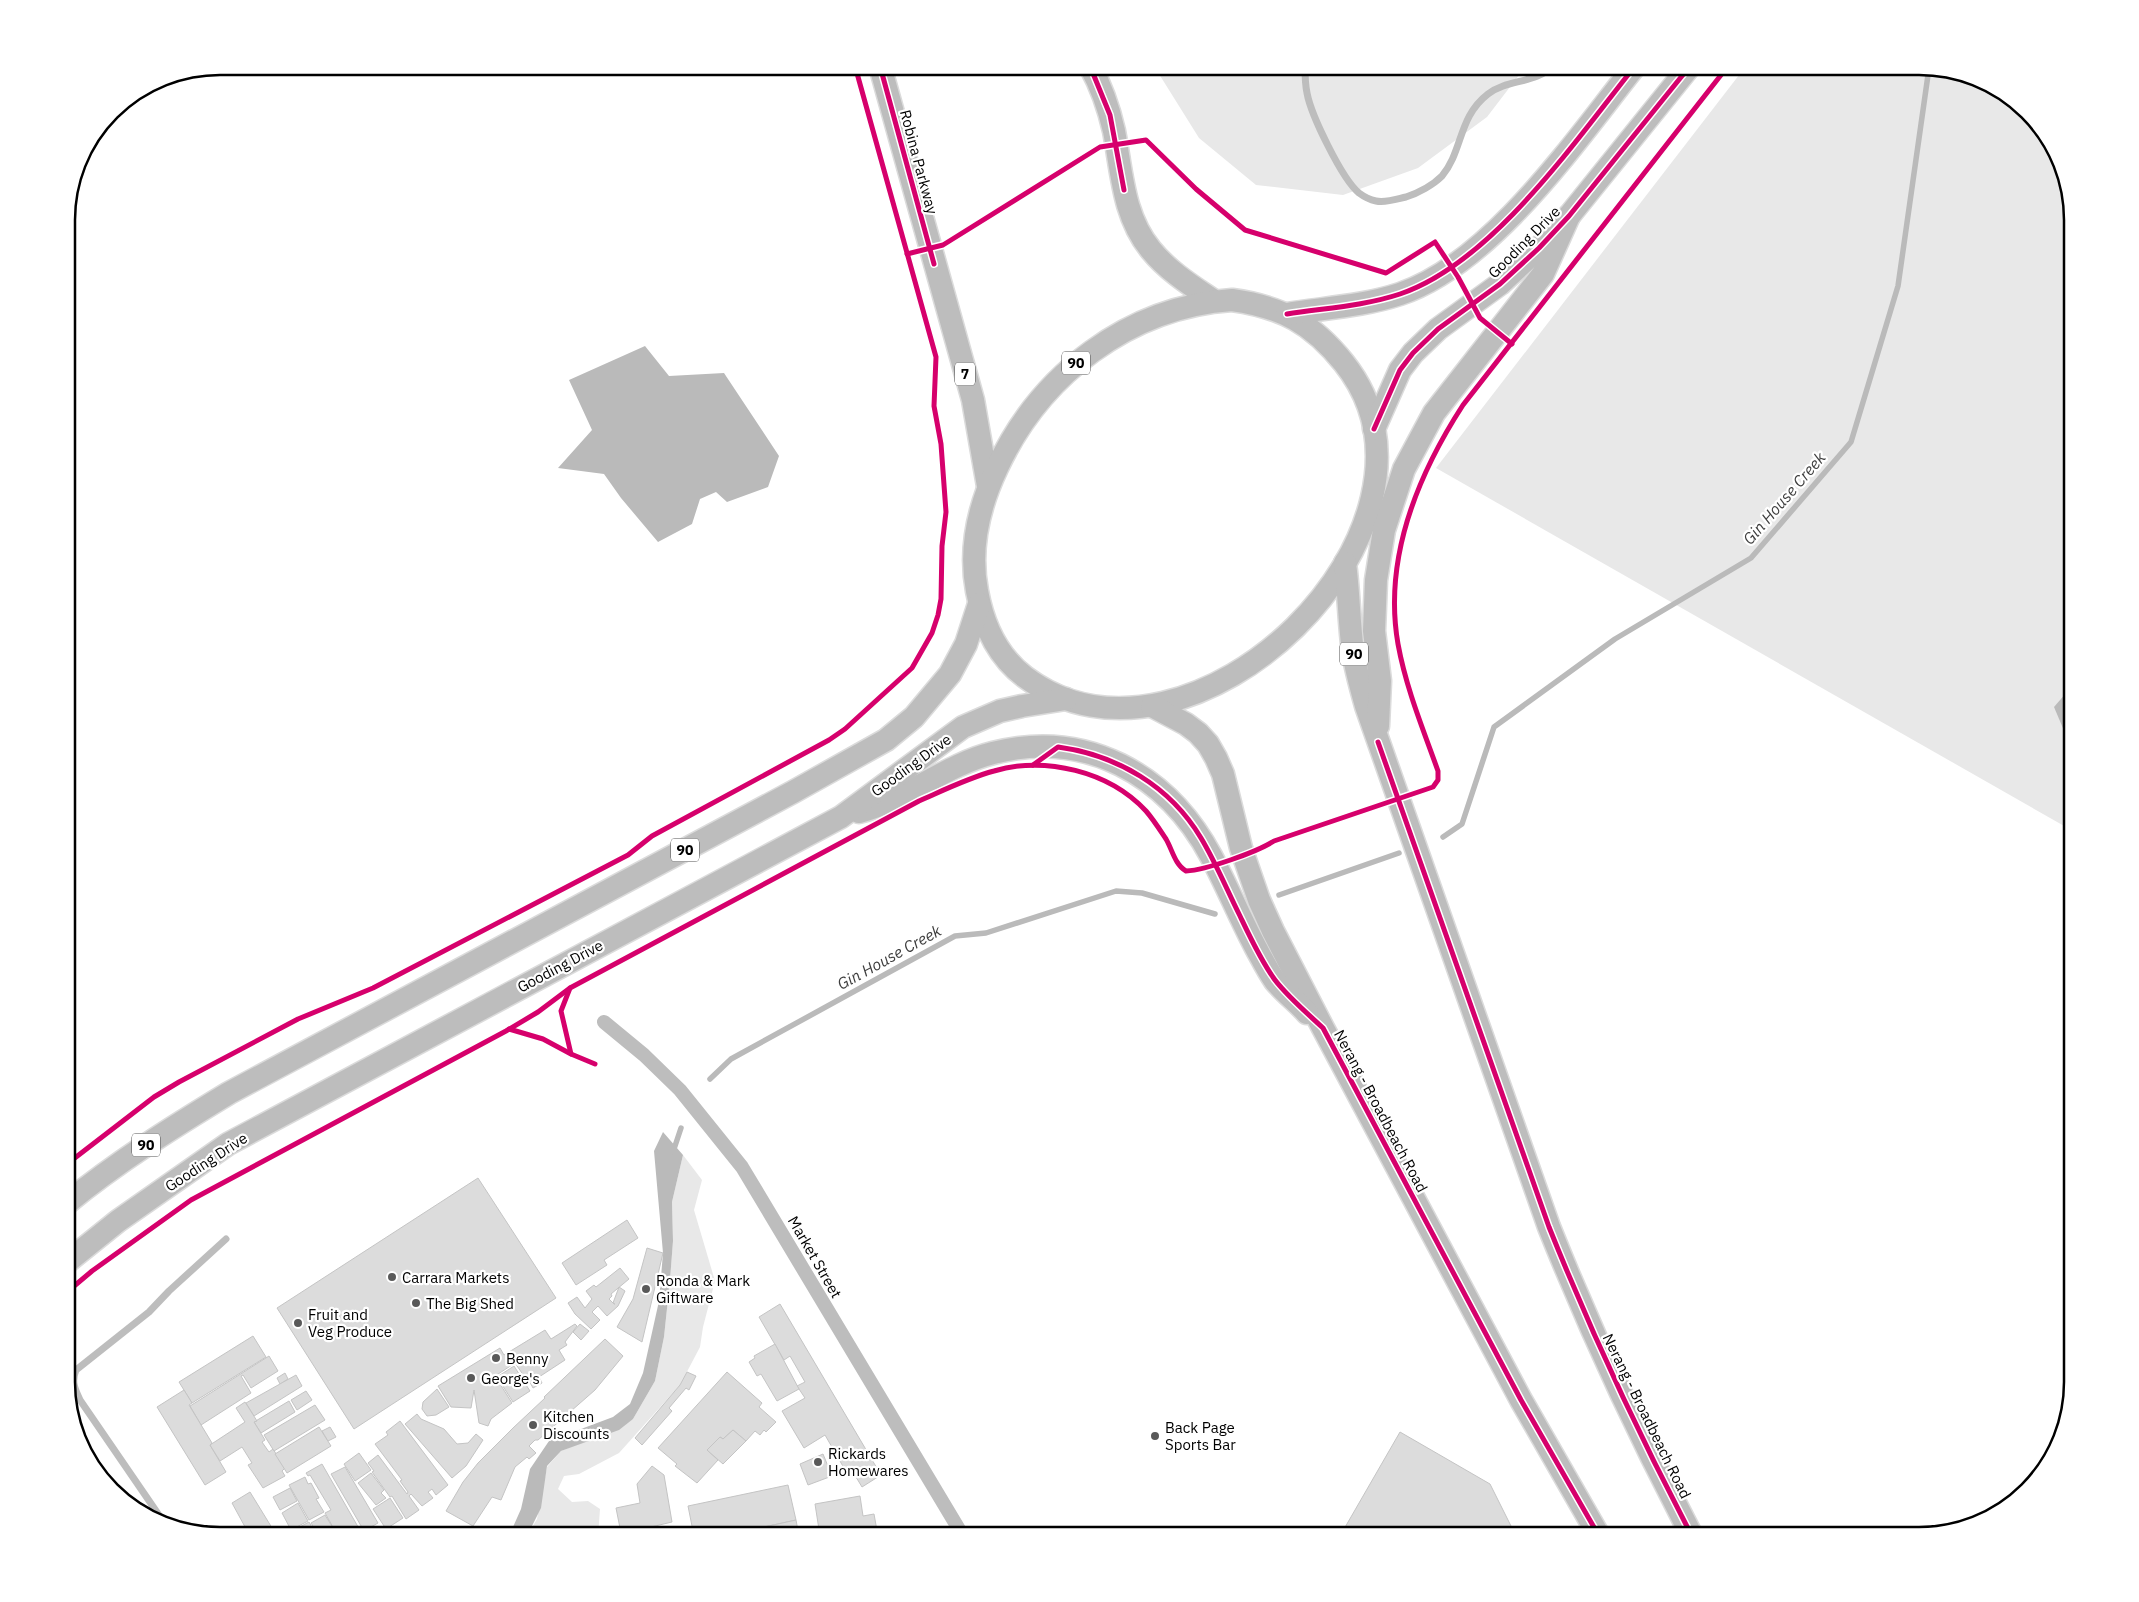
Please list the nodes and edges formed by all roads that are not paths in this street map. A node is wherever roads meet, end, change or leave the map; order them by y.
1 (883, 75) edge
2 (1094, 75) edge
3 (1306, 75) edge
4 (1540, 75) edge
5 (1628, 75) edge
6 (1683, 75) edge
7 (1569, 216) junction
8 (1214, 301) junction
9 (1287, 314) junction
10 (1374, 429) junction
11 (988, 486) junction
12 (1345, 563) junction
13 (979, 604) junction
14 (1066, 699) junction
15 (1152, 706) junction
16 (1378, 742) junction
17 (841, 817) junction
18 (604, 1022) dead end
19 (1323, 1028) junction
20 (75, 1197) edge
21 (226, 1239) dead end
22 (75, 1256) edge
23 (75, 1372) edge
24 (75, 1390) edge
25 (157, 1512) edge
26 (957, 1527) edge
27 (1594, 1527) edge
28 (1687, 1527) edge

1 - 11 main road, Robina Parkway / 7
2 - 8 main road
3 - 4 lane
5 - 9 main road, Gooding Drive
6 - 7 main road, Gooding Drive
7 - 10 main road, Gooding Drive
7 - 16 main road
8 - 9 main road, 90
8 - 11 main road, 90
9 - 10 main road, 90
10 - 12 main road, 90
11 - 13 main road, 90
12 - 15 main road
12 - 16 main road, Nerang - Broadbeach Road / 90
13 - 14 main road
13 - 20 main road, 90
14 - 15 main road
14 - 17 main road, Gooding Drive
15 - 19 main road, Nerang - Broadbeach Road
16 - 28 main road, Nerang - Broadbeach Road / 90
17 - 19 main road
17 - 22 main road, Gooding Drive
18 - 26 street, Market Street
19 - 27 main road, Nerang - Broadbeach Road
21 - 23 lane
24 - 25 lane

